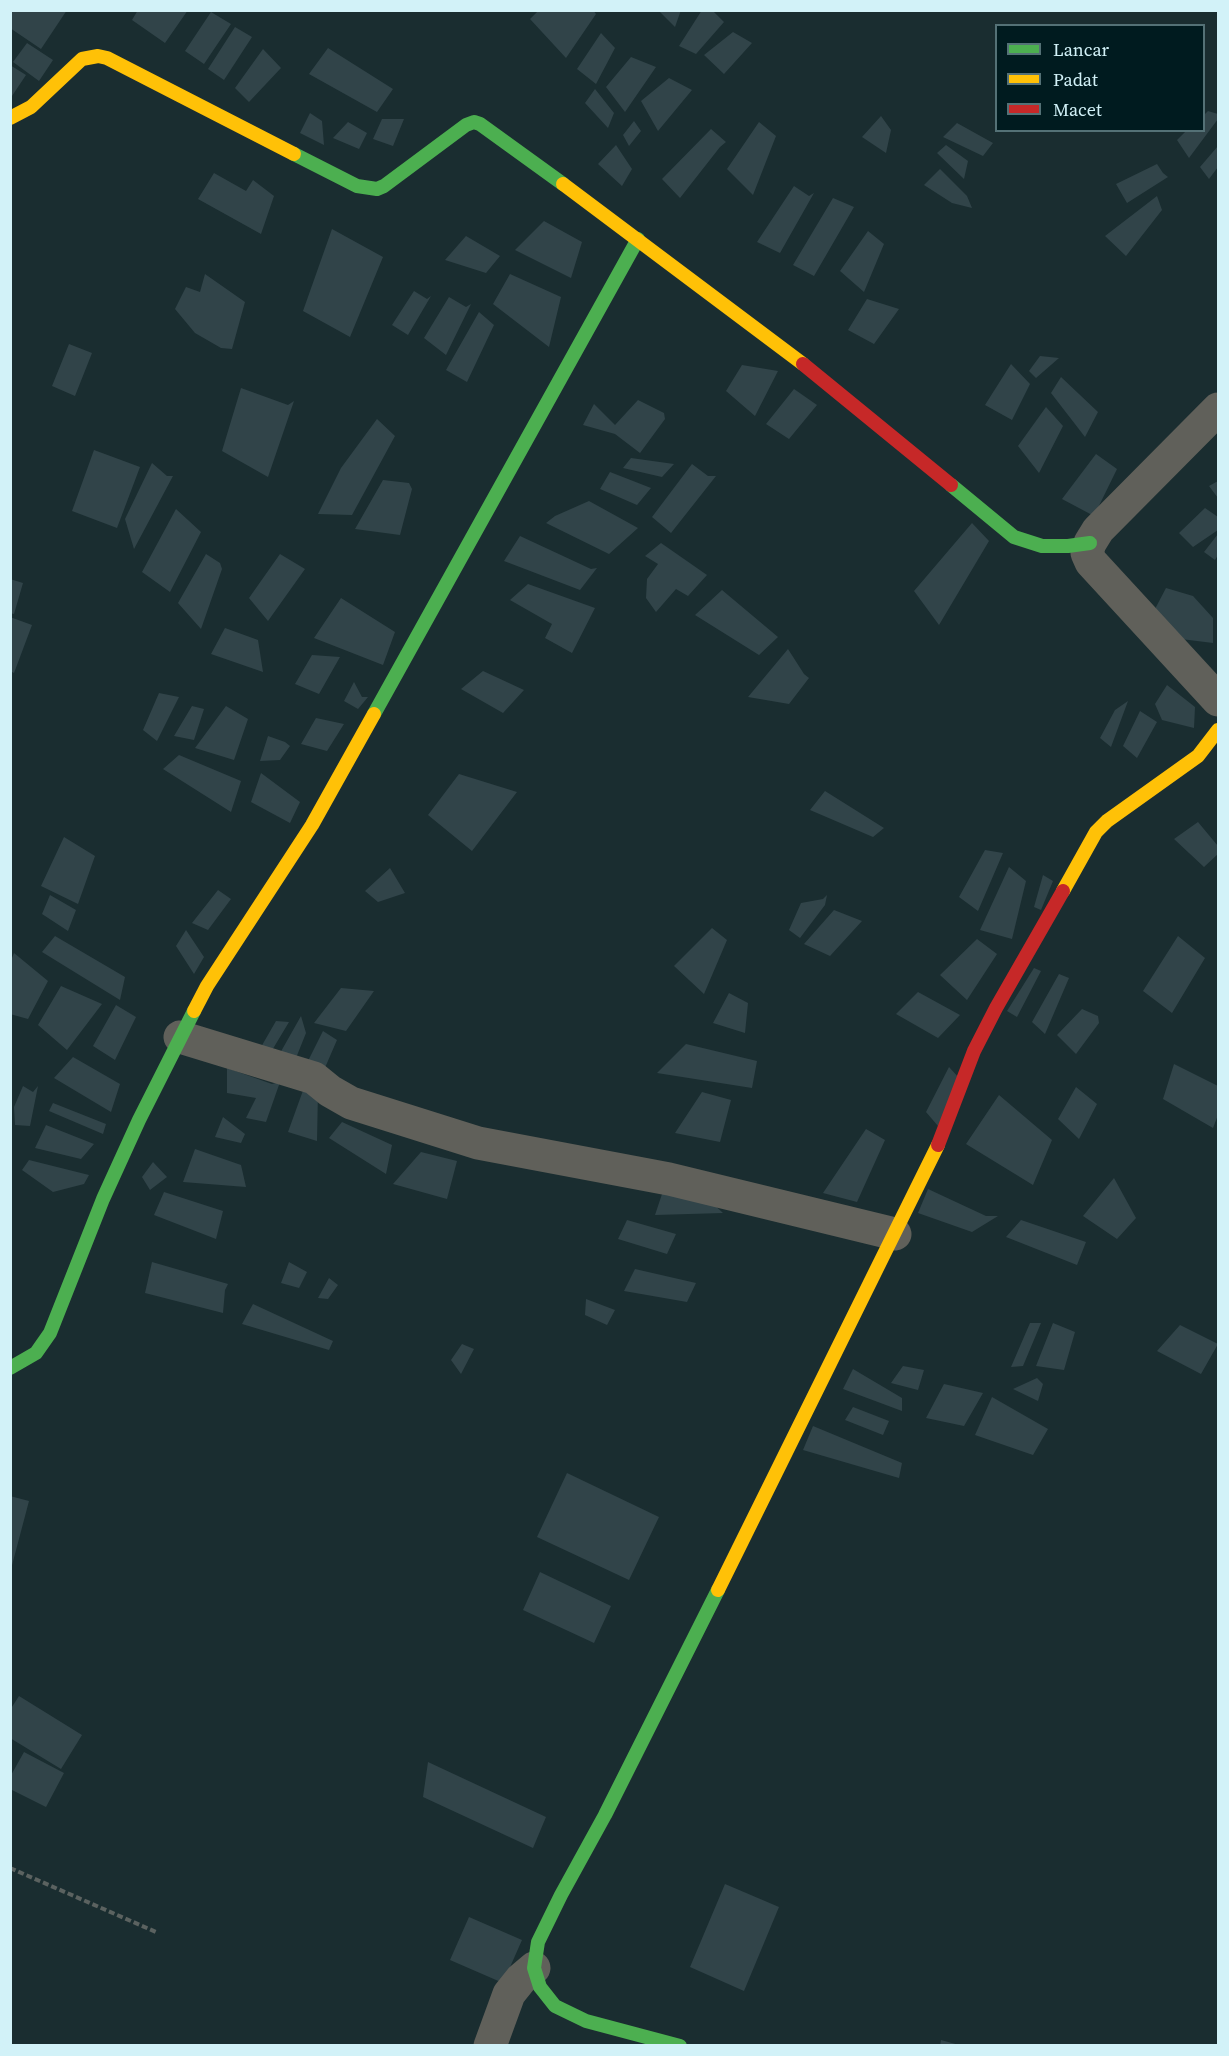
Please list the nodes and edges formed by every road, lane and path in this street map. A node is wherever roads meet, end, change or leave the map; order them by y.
1 (10, 118) edge
2 (638, 239) junction
3 (1218, 409) edge
4 (1090, 543) junction
5 (1218, 700) edge
6 (1218, 730) edge
7 (180, 1037) junction
8 (895, 1234) junction
9 (10, 1368) edge
10 (10, 1868) edge
11 (156, 1932) dead end
12 (534, 1968) junction
13 (490, 2046) edge
14 (680, 2046) edge

1 - 2 street
2 - 4 street
2 - 7 street
3 - 4 street
4 - 5 street
6 - 8 street
7 - 8 street
7 - 9 street
8 - 12 street
10 - 11 path
12 - 13 street
12 - 14 street

